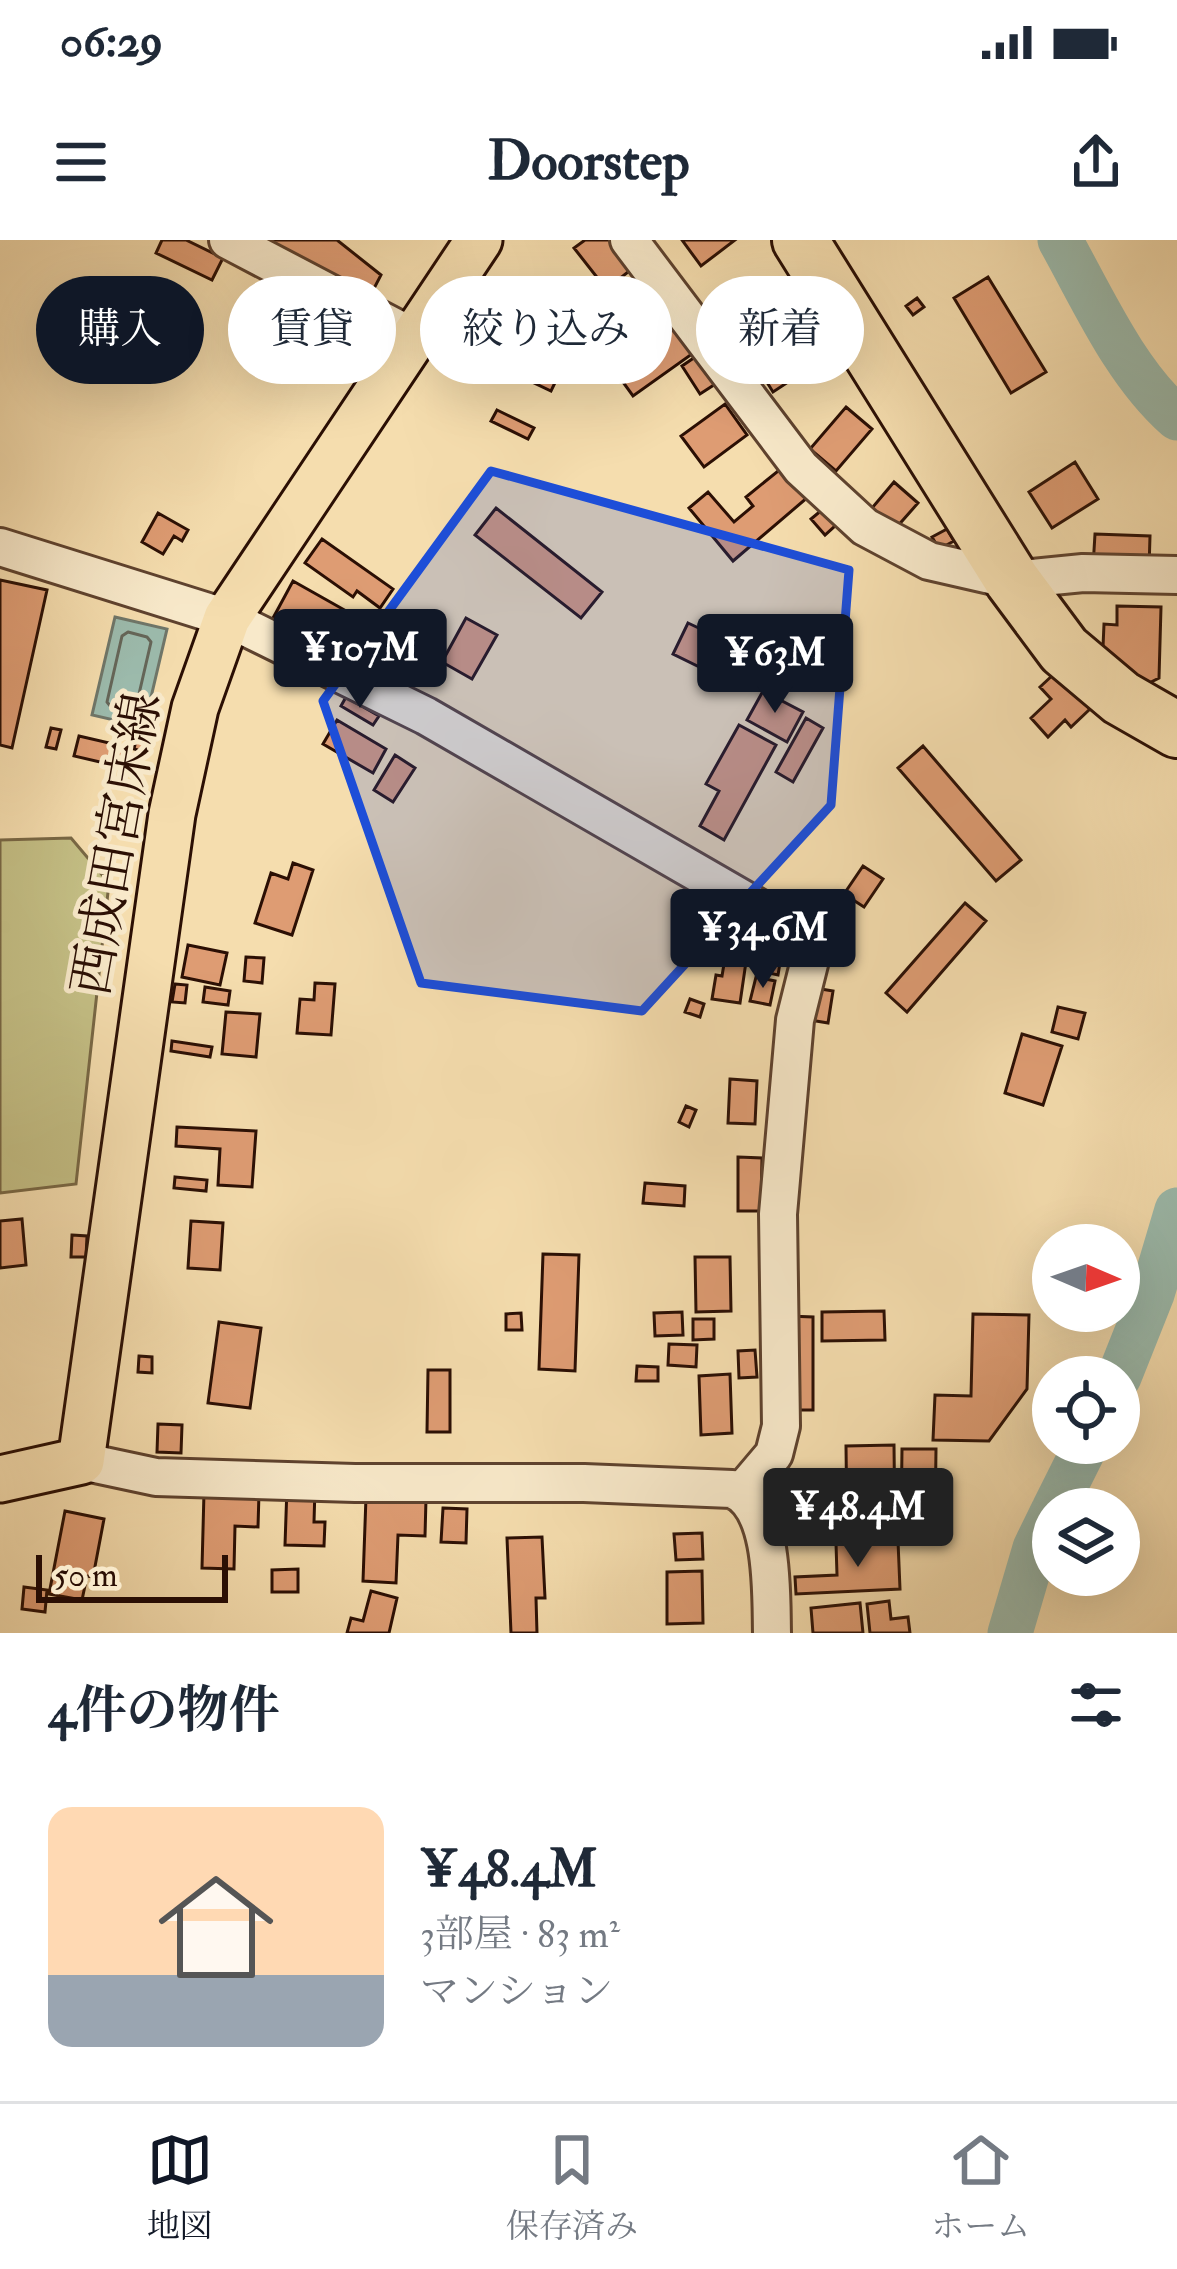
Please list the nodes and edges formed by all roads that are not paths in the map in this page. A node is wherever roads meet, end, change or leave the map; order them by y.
1 (228, 240) edge
2 (479, 240) edge
3 (629, 240) edge
4 (800, 240) edge
5 (413, 337) junction
6 (0, 548) edge
7 (1177, 575) edge
8 (1012, 580) junction
9 (227, 618) junction
10 (1177, 730) edge
11 (81, 1461) junction
12 (0, 1479) edge
13 (741, 1492) junction
14 (772, 1633) edge

1 - 5 street
2 - 5 main road, 西成田宮床線
3 - 8 street
4 - 8 highway
5 - 9 main road, 西成田宮床線
6 - 9 street
7 - 8 street
8 - 10 highway
9 - 11 main road, 西成田宮床線
9 - 13 street
11 - 12 main road
11 - 13 street
13 - 14 street

